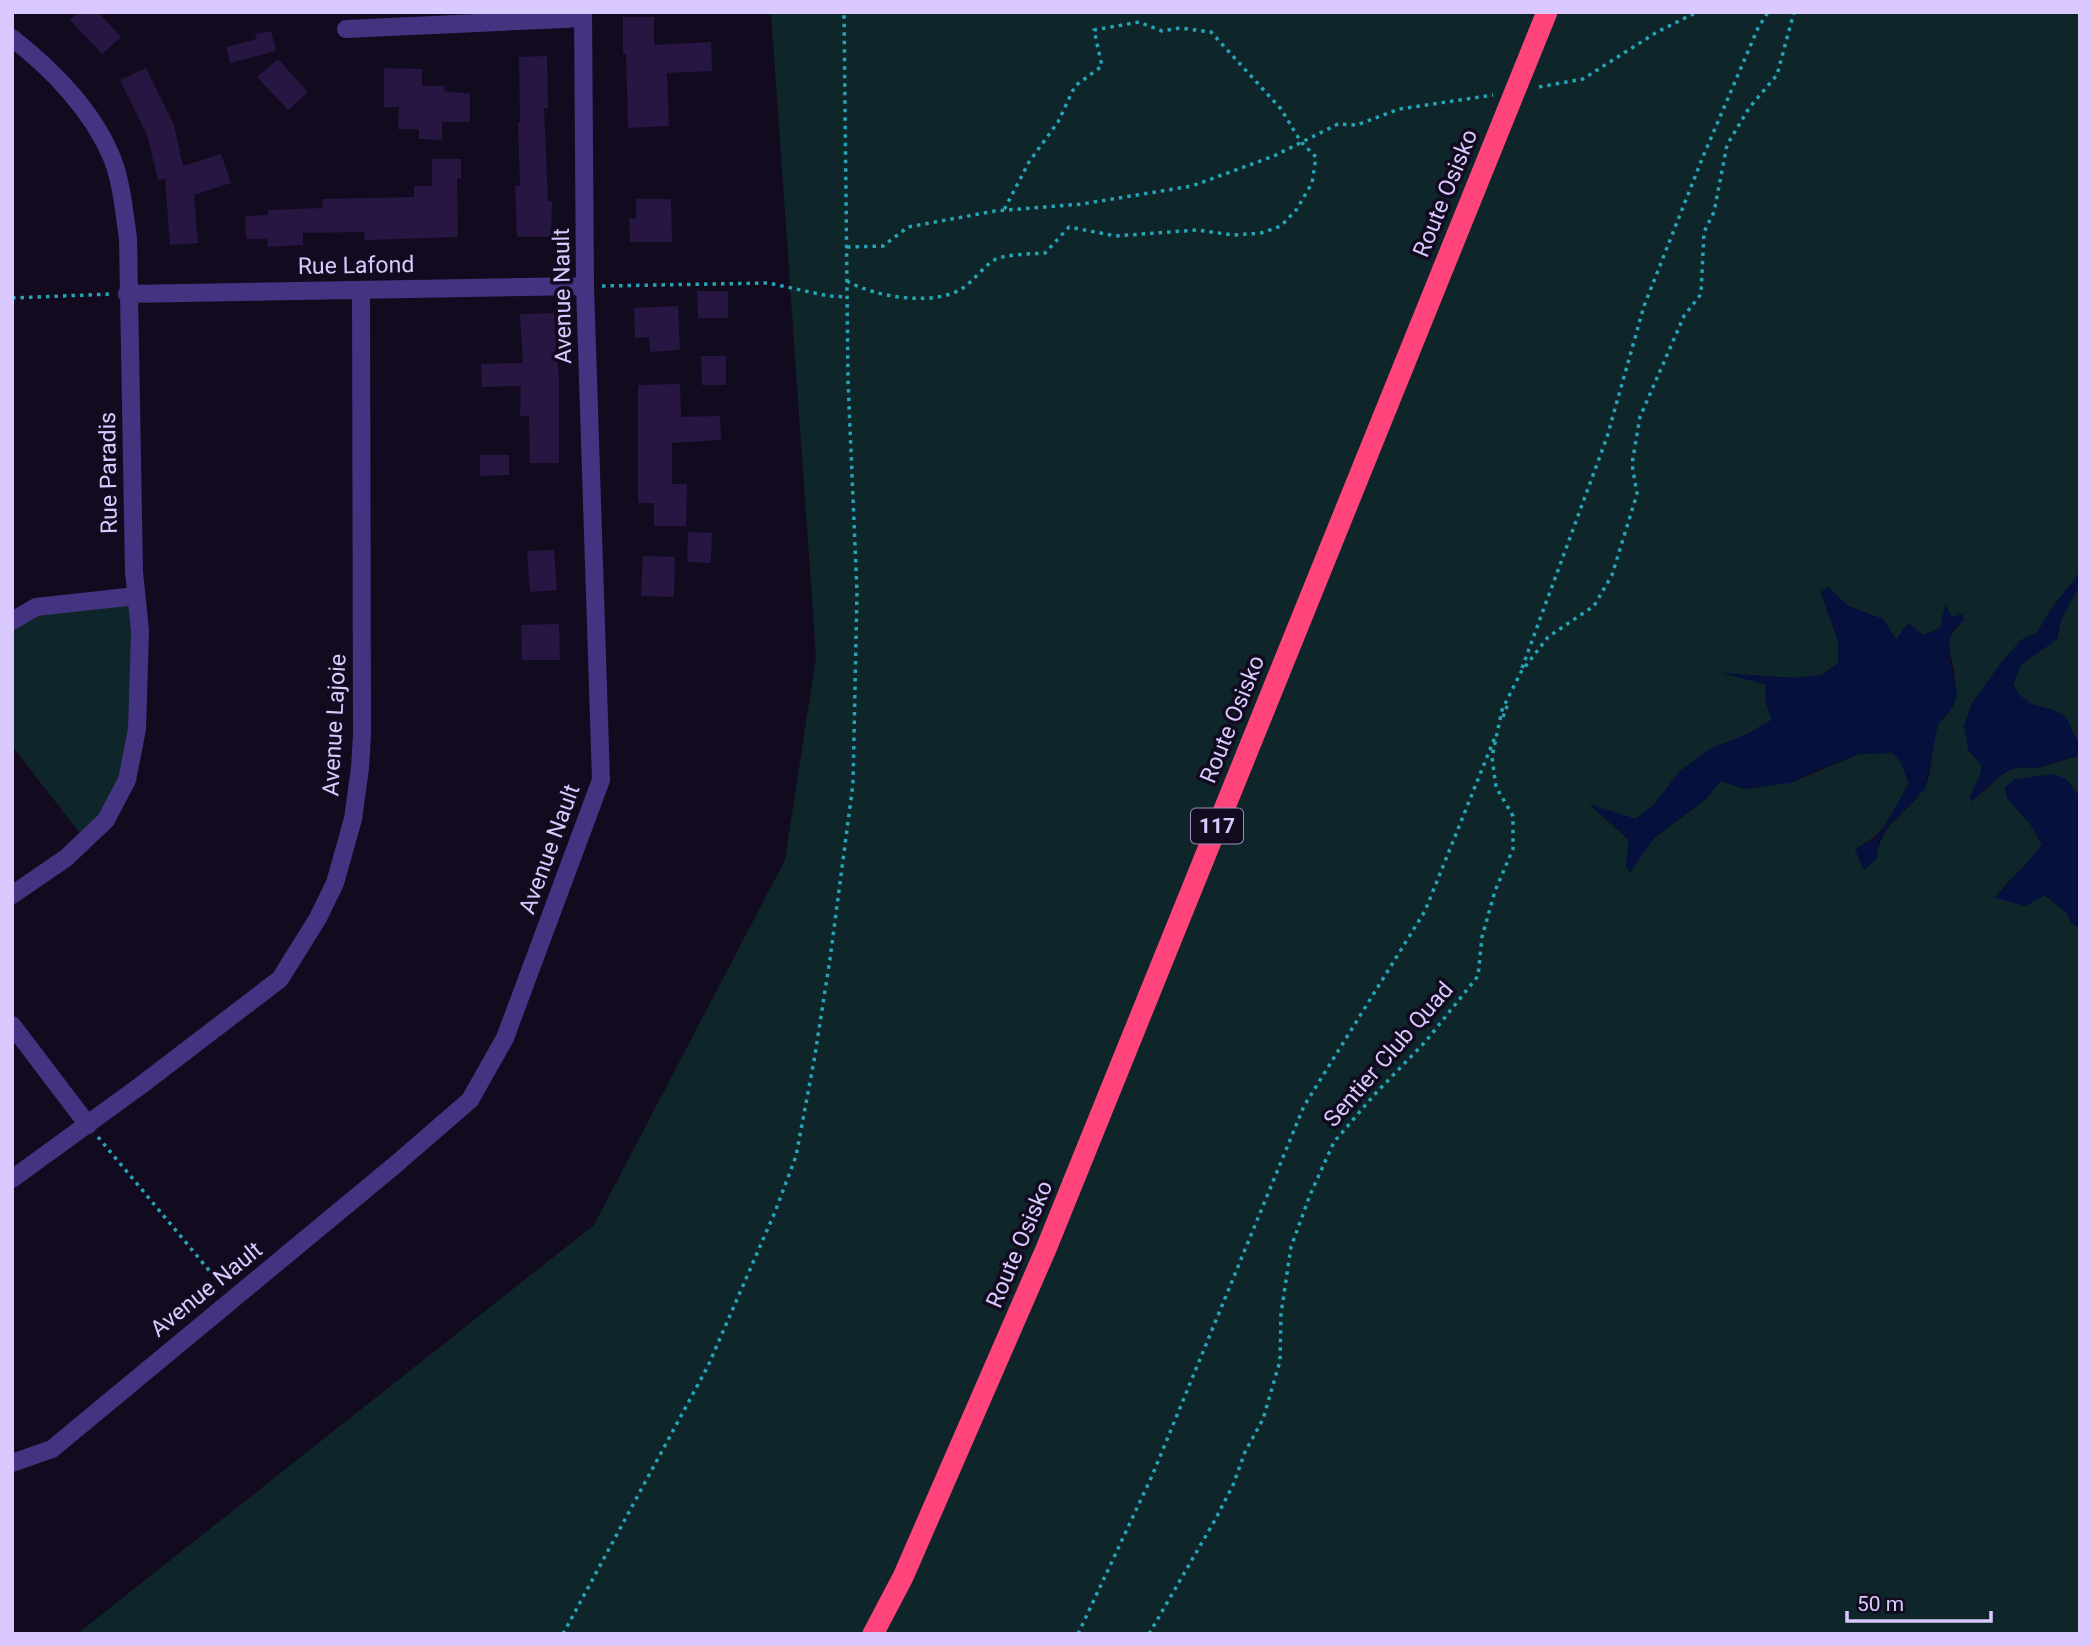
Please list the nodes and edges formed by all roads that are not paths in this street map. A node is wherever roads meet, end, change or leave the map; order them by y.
1 (1547, 12) edge
2 (583, 15) edge
3 (346, 29) dead end
4 (12, 38) edge
5 (586, 286) junction
6 (361, 290) junction
7 (127, 293) junction
8 (136, 596) junction
9 (12, 621) edge
10 (12, 895) edge
11 (12, 1025) edge
12 (88, 1125) junction
13 (12, 1179) edge
14 (12, 1463) edge
15 (873, 1634) edge

1 - 15 highway, Route Osisko / 117
2 - 3 street
2 - 5 street, Avenue Nault
4 - 7 street, Rue Paradis
5 - 6 street, Rue Lafond
5 - 14 street, Avenue Nault
6 - 7 street, Rue Lafond
6 - 12 street, Avenue Lajoie
7 - 8 street, Rue Paradis
8 - 9 street
8 - 10 street, Rue Paradis
11 - 12 street
12 - 13 street, Avenue Lajoie

